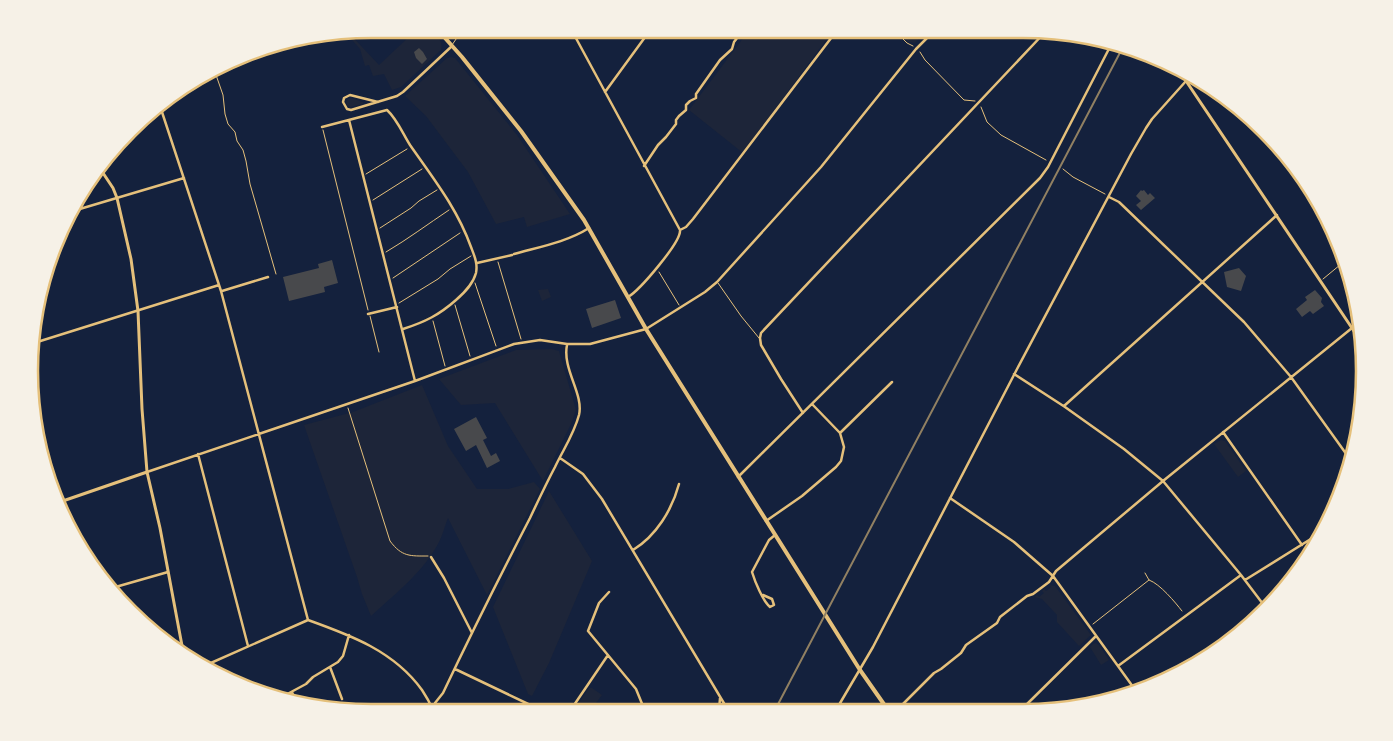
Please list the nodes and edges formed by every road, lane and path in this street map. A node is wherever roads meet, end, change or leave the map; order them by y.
1 (445, 38) edge
2 (457, 38) edge
3 (576, 38) edge
4 (644, 38) edge
5 (737, 38) edge
6 (831, 38) edge
7 (902, 38) edge
8 (927, 38) edge
9 (1040, 38) edge
10 (452, 46) junction
11 (916, 49) junction
12 (1110, 49) edge
13 (216, 76) edge
14 (1186, 81) joint
15 (605, 92) junction
16 (378, 102) junction
17 (978, 104) junction
18 (162, 111) edge
19 (349, 120) junction
20 (322, 127) joint
21 (411, 146) junction
22 (1046, 160) dead end
23 (644, 166) junction
24 (426, 167) junction
25 (1063, 169) dead end
26 (103, 173) edge
27 (363, 176) junction
28 (185, 178) junction
29 (440, 187) junction
30 (1108, 196) junction
31 (116, 198) junction
32 (370, 201) junction
33 (453, 208) junction
34 (79, 209) edge
35 (1276, 215) junction
36 (589, 228) junction
37 (377, 230) junction
38 (465, 230) junction
39 (680, 230) junction
40 (383, 254) junction
41 (474, 254) junction
42 (497, 259) junction
43 (477, 263) junction
44 (1339, 266) edge
45 (656, 268) junction
46 (276, 274) dead end
47 (268, 277) dead end
48 (390, 280) junction
49 (473, 281) junction
50 (1321, 281) junction
51 (717, 282) junction
52 (1202, 282) junction
53 (219, 285) junction
54 (221, 292) junction
55 (628, 297) junction
56 (454, 302) junction
57 (397, 305) junction
58 (680, 308) junction
59 (138, 311) junction
60 (368, 314) junction
61 (432, 318) junction
62 (1352, 328) joint
63 (403, 329) junction
64 (646, 329) junction
65 (760, 338) junction
66 (39, 342) edge
67 (522, 342) junction
68 (567, 344) junction
69 (497, 350) junction
70 (379, 352) dead end
71 (471, 360) junction
72 (446, 370) junction
73 (1014, 374) junction
74 (1291, 377) junction
75 (416, 381) junction
76 (892, 382) dead end
77 (812, 404) junction
78 (347, 405) junction
79 (1064, 406) junction
80 (803, 413) junction
81 (1223, 432) junction
82 (840, 433) junction
83 (258, 434) junction
84 (1345, 452) edge
85 (198, 454) junction
86 (560, 458) junction
87 (147, 472) junction
88 (738, 477) junction
89 (1163, 481) junction
90 (679, 484) dead end
91 (950, 498) junction
92 (64, 501) edge
93 (766, 521) junction
94 (775, 535) junction
95 (1309, 541) edge
96 (1302, 545) junction
97 (633, 550) junction
98 (431, 557) joint
99 (168, 572) junction
100 (1145, 573) dead end
101 (1241, 575) junction
102 (1053, 576) junction
103 (1150, 580) junction
104 (1245, 580) junction
105 (117, 587) edge
106 (609, 592) dead end
107 (762, 595) junction
108 (1262, 602) edge
109 (1182, 611) dead end
110 (308, 620) junction
111 (1090, 627) junction
112 (472, 633) junction
113 (349, 635) junction
114 (1096, 636) junction
115 (182, 645) edge
116 (248, 646) junction
117 (608, 655) junction
118 (211, 663) edge
119 (1118, 666) junction
120 (330, 668) junction
121 (455, 669) junction
122 (860, 670) junction
123 (1132, 685) edge
124 (292, 692) edge
125 (720, 697) junction
126 (342, 699) dead end
127 (429, 704) edge
128 (435, 704) edge
129 (529, 704) edge
130 (575, 704) edge
131 (642, 704) edge
132 (719, 704) edge
133 (724, 704) edge
134 (840, 704) edge
135 (884, 704) edge
136 (903, 704) edge
137 (1027, 704) edge

1 - 10 main road
2 - 10 lane
3 - 15 street
4 - 15 street
5 - 23 street
6 - 39 street
7 - 11 path
8 - 11 street
9 - 17 street
10 - 16 street
10 - 36 main road
11 - 17 path
11 - 51 street
12 - 77 street
13 - 46 path
14 - 30 street
14 - 35 street
15 - 23 street
16 - 16 street
17 - 22 path
17 - 65 street
18 - 28 street
19 - 20 street
19 - 21 street
19 - 27 street
20 - 60 path
21 - 24 street
21 - 27 path
23 - 39 street
24 - 29 street
24 - 32 path
25 - 30 path
26 - 31 street
27 - 32 street
28 - 31 street
28 - 53 street
29 - 33 street
29 - 37 path
30 - 52 street
30 - 73 street
31 - 34 street
31 - 59 street
32 - 37 street
33 - 38 street
33 - 40 path
35 - 50 street
35 - 52 street
36 - 42 street
36 - 55 main road
37 - 40 street
38 - 41 street
38 - 48 path
39 - 45 street
40 - 48 street
41 - 43 street
41 - 57 path
42 - 43 street
42 - 67 path
43 - 49 street
44 - 50 path
45 - 55 street
45 - 58 path
47 - 54 street
48 - 57 street
49 - 56 street
49 - 69 path
50 - 62 street
51 - 58 street
51 - 65 lane
52 - 74 street
52 - 79 street
53 - 54 street
53 - 59 street
54 - 83 street
55 - 64 main road
56 - 61 street
56 - 71 path
57 - 60 street
57 - 63 street
58 - 64 street
59 - 66 street
59 - 87 street
60 - 70 path
61 - 63 street
61 - 72 path
62 - 74 street
63 - 75 street
64 - 68 street
64 - 88 main road
65 - 80 street
67 - 68 street
67 - 69 street
68 - 86 street
69 - 71 street
71 - 72 street
72 - 75 street
73 - 79 street
73 - 91 street
74 - 81 street
74 - 84 street
75 - 78 street
76 - 82 street
77 - 80 street
77 - 82 street
78 - 83 street
78 - 98 path
79 - 89 street
80 - 88 street
81 - 89 street
81 - 96 street
82 - 93 street
83 - 85 street
83 - 110 street
85 - 87 street
85 - 116 street
86 - 97 street
86 - 112 street
87 - 92 street
87 - 99 street
88 - 93 main road
89 - 101 street
89 - 102 street
90 - 97 street
91 - 102 street
91 - 122 street
93 - 94 main road
94 - 107 street
94 - 122 main road
95 - 96 street
96 - 104 street
97 - 125 street
98 - 112 street
99 - 105 street
99 - 115 street
100 - 103 path
101 - 104 street
101 - 119 street
102 - 111 street
102 - 136 street
103 - 109 path
103 - 111 path
104 - 108 street
106 - 117 street
107 - 107 street
110 - 113 street
110 - 116 street
111 - 114 street
112 - 121 street
113 - 120 street
113 - 127 street
114 - 119 street
114 - 137 street
116 - 118 street
117 - 130 street
117 - 131 street
119 - 123 street
120 - 124 street
120 - 126 street
121 - 128 street
121 - 129 street
122 - 134 street
122 - 135 main road
125 - 132 street
125 - 133 street

